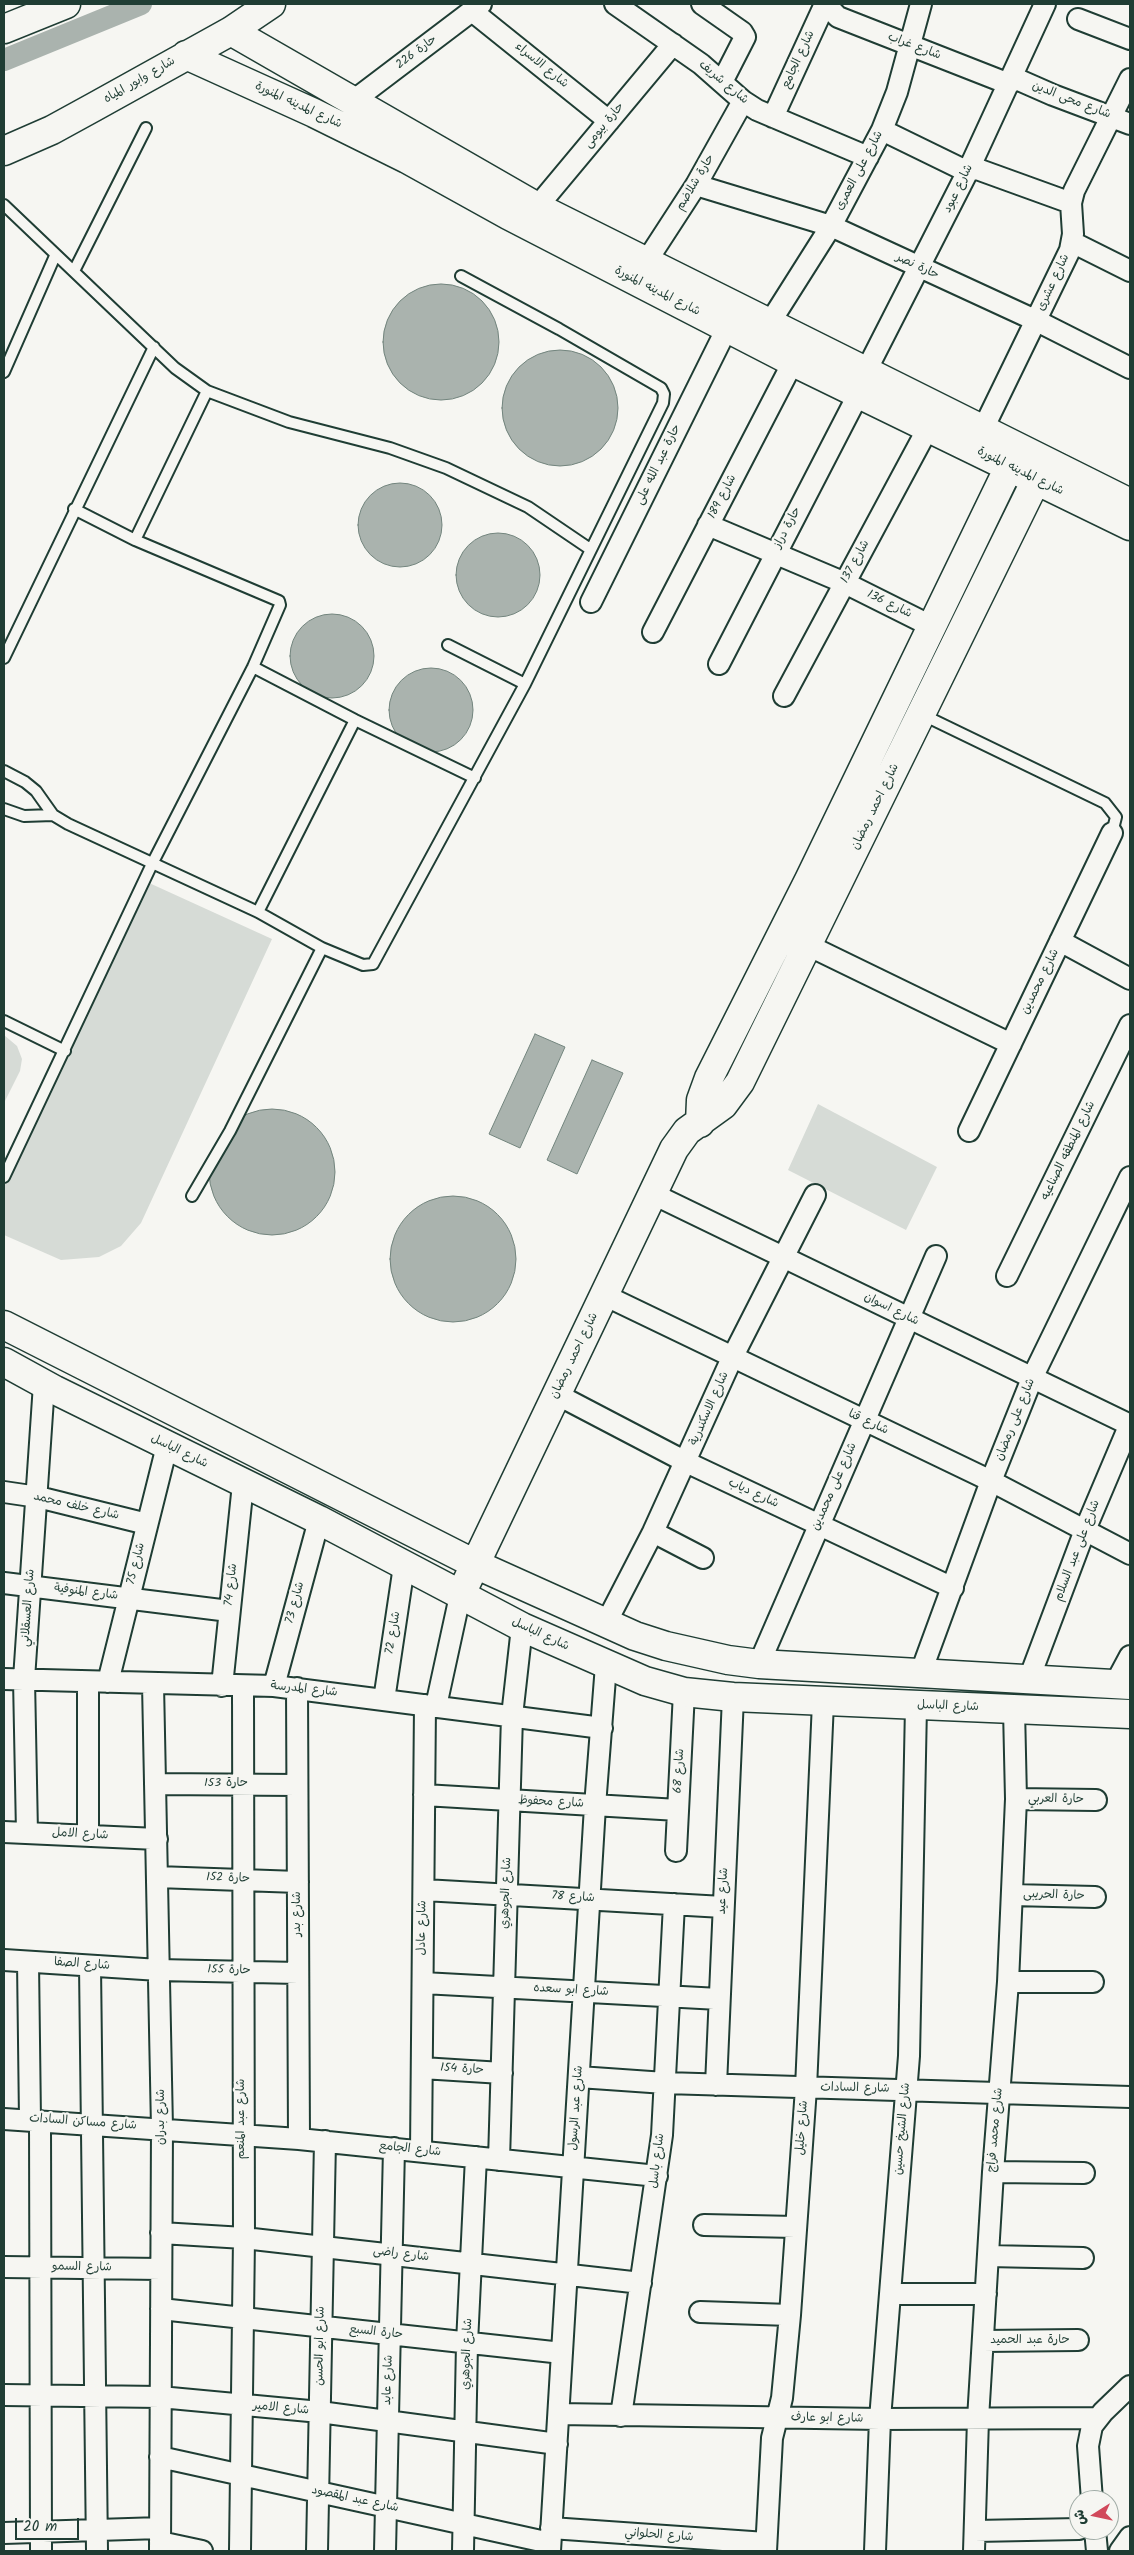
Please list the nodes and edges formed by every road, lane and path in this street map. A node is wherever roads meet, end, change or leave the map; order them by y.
1 (66, 4) edge
2 (272, 4) edge
3 (615, 4) edge
4 (702, 4) edge
5 (825, 4) edge
6 (921, 4) edge
7 (1044, 4) edge
8 (477, 7) edge
9 (1078, 19) dead end
10 (4, 30) edge
11 (231, 31) junction
12 (1130, 39) edge
13 (673, 44) junction
14 (909, 45) junction
15 (186, 55) junction
16 (1130, 79) edge
17 (1010, 81) junction
18 (722, 82) junction
19 (353, 101) junction
20 (743, 101) junction
21 (1111, 116) junction
22 (773, 117) junction
23 (609, 121) junction
24 (1130, 124) edge
25 (146, 128) dead end
26 (882, 130) junction
27 (4, 151) edge
28 (868, 157) junction
29 (968, 171) junction
30 (696, 185) junction
31 (1071, 203) junction
32 (4, 205) edge
33 (538, 207) junction
34 (831, 226) junction
35 (1072, 242) junction
36 (55, 256) junction
37 (646, 262) junction
38 (919, 268) junction
39 (74, 271) junction
40 (1130, 271) edge
41 (461, 276) dead end
42 (1037, 321) junction
43 (769, 324) junction
44 (727, 328) junction
45 (154, 347) junction
46 (793, 362) junction
47 (1130, 368) edge
48 (4, 372) edge
49 (862, 382) junction
50 (207, 391) junction
51 (928, 428) junction
52 (983, 429) junction
53 (1009, 468) junction
54 (1036, 480) junction
55 (1130, 503) edge
56 (74, 509) junction
57 (708, 525) junction
58 (1130, 526) edge
59 (135, 540) junction
60 (590, 549) junction
61 (776, 552) junction
62 (844, 583) junction
63 (591, 602) dead end
64 (933, 627) junction
65 (653, 632) dead end
66 (448, 645) dead end
67 (4, 658) edge
68 (719, 664) dead end
69 (254, 667) junction
70 (525, 684) junction
71 (784, 696) dead end
72 (920, 713) junction
73 (355, 720) junction
74 (4, 771) edge
75 (475, 778) junction
76 (4, 809) edge
77 (53, 816) junction
78 (1112, 833) joint
79 (152, 864) junction
80 (258, 912) junction
81 (781, 933) junction
82 (1060, 941) junction
83 (808, 946) junction
84 (322, 948) junction
85 (1130, 979) edge
86 (4, 1021) edge
87 (1130, 1026) edge
88 (1011, 1044) junction
89 (65, 1051) junction
90 (700, 1123) junction
91 (969, 1132) dead end
92 (4, 1178) edge
93 (1129, 1183) edge
94 (653, 1194) junction
95 (815, 1195) dead end
96 (192, 1196) dead end
97 (936, 1256) dead end
98 (783, 1258) junction
99 (1007, 1276) dead end
100 (604, 1295) junction
101 (908, 1319) junction
102 (4, 1325) edge
103 (70, 1358) junction
104 (732, 1358) junction
105 (4, 1362) edge
106 (1033, 1376) junction
107 (50, 1387) junction
108 (556, 1394) junction
109 (864, 1421) junction
110 (1130, 1425) edge
111 (167, 1446) junction
112 (686, 1462) junction
113 (991, 1481) junction
114 (243, 1484) junction
115 (4, 1492) edge
116 (38, 1497) junction
117 (319, 1520) junction
118 (147, 1524) junction
119 (819, 1525) junction
120 (1085, 1530) junction
121 (653, 1532) junction
122 (1130, 1554) edge
123 (703, 1558) dead end
124 (475, 1564) junction
125 (404, 1566) junction
126 (4, 1583) edge
127 (31, 1586) junction
128 (953, 1588) junction
129 (460, 1596) junction
130 (128, 1598) junction
131 (229, 1611) junction
132 (606, 1623) junction
133 (522, 1627) junction
134 (1130, 1656) edge
135 (759, 1664) junction
136 (606, 1665) junction
137 (921, 1672) junction
138 (4, 1679) edge
139 (24, 1679) junction
140 (1029, 1679) junction
141 (98, 1682) junction
142 (153, 1684) junction
143 (1123, 1685) edge
144 (222, 1686) junction
145 (274, 1686) junction
146 (243, 1687) junction
147 (297, 1688) junction
148 (684, 1692) junction
149 (733, 1697) junction
150 (384, 1700) junction
151 (823, 1702) junction
152 (430, 1706) junction
153 (916, 1706) junction
154 (1014, 1709) junction
155 (1121, 1713) edge
156 (512, 1716) junction
157 (602, 1728) junction
158 (155, 1784) junction
159 (243, 1784) junction
160 (297, 1785) junction
161 (424, 1796) junction
162 (1016, 1799) junction
163 (1096, 1800) dead end
164 (509, 1801) junction
165 (595, 1806) junction
166 (678, 1810) junction
167 (4, 1832) edge
168 (27, 1833) junction
169 (88, 1836) junction
170 (157, 1839) junction
171 (676, 1851) dead end
172 (158, 1877) junction
173 (242, 1880) junction
174 (298, 1882) junction
175 (424, 1890) junction
176 (507, 1895) junction
177 (1012, 1895) junction
178 (1095, 1897) dead end
179 (590, 1899) junction
180 (674, 1904) junction
181 (723, 1907) junction
182 (4, 1960) edge
183 (28, 1962) junction
184 (90, 1966) junction
185 (159, 1970) junction
186 (242, 1972) junction
187 (298, 1973) junction
188 (1008, 1982) junction
189 (1093, 1982) dead end
190 (423, 1983) junction
191 (504, 1988) junction
192 (584, 1992) junction
193 (669, 1996) junction
194 (719, 1999) junction
195 (422, 2068) junction
196 (502, 2073) junction
197 (579, 2077) junction
198 (665, 2083) junction
199 (716, 2085) junction
200 (806, 2088) junction
201 (906, 2090) junction
202 (1000, 2093) junction
203 (1130, 2097) edge
204 (4, 2118) edge
205 (35, 2120) junction
206 (92, 2124) junction
207 (162, 2128) junction
208 (242, 2134) junction
209 (299, 2139) junction
210 (325, 2141) junction
211 (394, 2148) junction
212 (421, 2151) junction
213 (476, 2157) junction
214 (499, 2160) junction
215 (573, 2168) junction
216 (993, 2172) junction
217 (1084, 2173) dead end
218 (657, 2176) junction
219 (704, 2224) dead end
220 (796, 2227) junction
221 (161, 2233) junction
222 (244, 2238) junction
223 (323, 2246) junction
224 (392, 2254) junction
225 (988, 2256) junction
226 (1082, 2258) dead end
227 (471, 2264) junction
228 (4, 2267) edge
229 (41, 2267) junction
230 (94, 2268) junction
231 (161, 2268) junction
232 (567, 2274) junction
233 (641, 2283) junction
234 (890, 2294) junction
235 (986, 2294) junction
236 (161, 2309) junction
237 (700, 2312) dead end
238 (790, 2315) junction
239 (243, 2318) junction
240 (322, 2327) junction
241 (390, 2335) junction
242 (1078, 2340) dead end
243 (983, 2341) junction
244 (468, 2343) junction
245 (562, 2353) junction
246 (1130, 2388) edge
247 (4, 2395) edge
248 (41, 2396) junction
249 (95, 2396) junction
250 (160, 2398) junction
251 (242, 2405) junction
252 (320, 2412) junction
253 (559, 2414) junction
254 (621, 2416) junction
255 (776, 2418) junction
256 (1096, 2418) junction
257 (880, 2419) junction
258 (388, 2420) junction
259 (978, 2420) junction
260 (466, 2431) junction
261 (557, 2444) junction
262 (160, 2457) junction
263 (241, 2475) junction
264 (1091, 2490) edge
265 (318, 2492) junction
266 (386, 2506) junction
267 (464, 2524) junction
268 (1069, 2529) edge
269 (97, 2530) junction
270 (41, 2531) junction
271 (975, 2531) junction
272 (4, 2533) edge
273 (1130, 2538) edge
274 (160, 2540) edge
275 (550, 2541) edge
276 (766, 2547) edge
277 (41, 2551) edge
278 (97, 2551) edge
279 (202, 2551) edge
280 (240, 2551) edge
281 (317, 2551) edge
282 (385, 2551) edge
283 (463, 2551) edge
284 (875, 2551) edge
285 (974, 2551) edge
286 (1120, 2551) edge

1 - 10 main road
2 - 11 main road, شارع وابور المياه
3 - 13 street, شارع شريف
4 - 18 street
5 - 14 street, شارع غراب
5 - 22 street, شارع الجامع
6 - 14 street, شارع على العمرى
7 - 17 street, شارع عبود
8 - 19 street, حارة 226
8 - 23 street, شارع الاسراء
9 - 12 street
11 - 15 main road, شارع وابور المياه
11 - 19 main road, شارع المدينه المنورة
13 - 18 street, شارع شريف
13 - 23 street, حارة بيومى
14 - 17 street, شارع غراب
14 - 26 street, شارع على العمرى
15 - 27 main road, شارع وابور المياه
15 - 44 main road, شارع المدينه المنورة
16 - 21 street, شارع عشرى
17 - 21 street, شارع محى الدين
17 - 29 street, شارع عبود
18 - 20 street, شارع شريف
19 - 33 main road, شارع المدينه المنورة
20 - 22 street, شارع شريف
20 - 30 street, حارة شلاضم
21 - 24 street, شارع محى الدين
21 - 31 street, شارع عشرى
22 - 28 street, شارع شريف
23 - 33 street, حارة بيومى
25 - 39 lane
26 - 28 street, شارع على العمرى
26 - 29 street
28 - 34 street, شارع على العمرى
29 - 31 street
29 - 38 street, شارع عبود
30 - 34 street, حارة نصر
30 - 37 street, حارة شلاضم
31 - 35 street, شارع عشرى
32 - 36 lane
33 - 37 main road, شارع المدينه المنورة
34 - 38 street, حارة نصر
34 - 43 street, شارع على العمرى
35 - 40 street
35 - 42 street, شارع عشرى
36 - 39 lane
36 - 48 lane
37 - 43 main road, شارع المدينه المنورة
38 - 42 street, حارة نصر
38 - 49 street, شارع عبود
39 - 45 lane
41 - 60 lane
42 - 47 street, حارة نصر
42 - 52 street, شارع عشرى
43 - 49 main road, شارع المدينه المنورة
44 - 46 main road, شارع المدينه المنورة
44 - 63 street, حارة عبد الله على
45 - 50 lane
45 - 56 lane
46 - 49 main road, شارع المدينه المنورة
46 - 57 street, شارع 189
49 - 51 main road, شارع المدينه المنورة
49 - 52 main road, شارع المدينه المنورة
49 - 61 street, حارة دراز
50 - 59 lane
50 - 60 lane
51 - 53 main road, شارع المدينه المنورة
51 - 62 street, شارع 137
52 - 55 main road, شارع المدينه المنورة
53 - 54 main road, شارع المدينه المنورة
53 - 64 main road
54 - 58 main road, شارع المدينه المنورة
54 - 72 main road, شارع احمد رمضان
56 - 59 lane
56 - 67 lane
57 - 61 street, شارع 136
57 - 65 street, شارع 189
59 - 69 lane
60 - 70 lane
61 - 62 street, شارع 136
61 - 68 street, حارة دراز
62 - 64 street, شارع 136
62 - 71 street, شارع 137
64 - 81 main road
66 - 70 lane
69 - 73 lane
69 - 79 lane
70 - 75 lane
72 - 78 lane
72 - 83 main road, شارع احمد رمضان
73 - 75 lane
73 - 80 lane
74 - 77 lane
75 - 84 lane
76 - 77 lane
77 - 79 lane
78 - 82 street, شارع محمدين
79 - 80 lane
79 - 89 lane
80 - 84 lane
81 - 83 street
81 - 90 main road
82 - 85 street
82 - 88 street, شارع محمدين
83 - 88 street
83 - 90 main road, شارع احمد رمضان
84 - 96 lane
86 - 89 lane
87 - 99 street, شارع المنطقه الصناعيه
88 - 91 street, شارع محمدين
89 - 92 lane
90 - 94 main road, شارع احمد رمضان
93 - 106 street, شارع على رمضان
94 - 98 street, شارع اسوان
94 - 100 main road, شارع احمد رمضان
95 - 98 street, شارع الاسكندرية
97 - 101 street, شارع على محمدين
98 - 101 street, شارع اسوان
98 - 104 street, شارع الاسكندرية
100 - 104 street, شارع قنا
100 - 108 main road, شارع احمد رمضان
101 - 106 street, شارع اسوان
101 - 109 street, شارع على محمدين
102 - 103 main road
103 - 107 main road
103 - 124 main road
104 - 109 street, شارع قنا
104 - 112 street, شارع الاسكندرية
105 - 107 main road, شارع الباسل
106 - 110 street, شارع اسوان
106 - 113 street, شارع على رمضان
107 - 111 main road, شارع الباسل
107 - 116 street, شارع العسقلاني
108 - 112 street, شارع دياب
108 - 124 main road, شارع احمد رمضان
109 - 113 street, شارع قنا
109 - 119 street, شارع على محمدين
110 - 120 street, شارع على عبد السلام
111 - 114 main road, شارع الباسل
111 - 118 street, شارع 75
112 - 119 street, شارع دياب
112 - 121 street, شارع الاسكندرية
113 - 120 street, شارع قنا
113 - 128 street, شارع على رمضان
114 - 117 main road, شارع الباسل
114 - 131 street, شارع 74
115 - 116 street, شارع خلف محمد
116 - 118 street, شارع خلف محمد
116 - 127 street, شارع العسقلاني
117 - 125 main road, شارع الباسل
117 - 145 street, شارع 73
118 - 130 street, شارع 75
119 - 128 street, شارع دياب
119 - 135 street, شارع على محمدين
120 - 122 street, شارع قنا
120 - 140 street, شارع على عبد السلام
121 - 123 street
121 - 132 street, شارع الاسكندرية
124 - 129 main road, شارع احمد رمضان
124 - 132 main road
125 - 129 main road, شارع الباسل
125 - 150 street, شارع 72
126 - 127 street, شارع المنوفية
127 - 130 street, شارع المنوفية
127 - 139 street, شارع العسقلاني
128 - 137 street, شارع على رمضان
129 - 133 main road, شارع الباسل
129 - 152 street, شارع عادل
130 - 131 street, شارع المنوفية
130 - 141 street, شارع 75
131 - 144 street, شارع 74
132 - 135 main road
133 - 136 main road, شارع الباسل
133 - 156 street, شارع الجوهري
134 - 143 street
135 - 137 main road
136 - 148 main road, شارع الباسل
136 - 157 street, شارع عبد الرسول
137 - 140 main road
138 - 139 street, شارع المدرسة
139 - 141 street, شارع المدرسة
139 - 168 street, شارع العسقلاني
140 - 143 main road
141 - 142 street, شارع المدرسة
141 - 169 street, شارع 75
142 - 144 street, شارع المدرسة
142 - 158 street, شارع بدران
143 - 155 main road
144 - 146 street, شارع المدرسة
145 - 146 street, شارع المدرسة
145 - 147 street, شارع المدرسة
146 - 159 street, شارع عبد المنعم
147 - 150 street, شارع المدرسة
147 - 160 street, شارع بدر
148 - 149 main road, شارع الباسل
148 - 166 street, شارع 68
149 - 151 main road, شارع الباسل
149 - 181 street, شارع عيد
150 - 152 street, شارع المدرسة
151 - 153 main road, شارع الباسل
151 - 200 street, شارع خليل
152 - 156 street, شارع المدرسة
152 - 161 street, شارع عادل
153 - 154 main road, شارع الباسل
153 - 201 street, شارع الشيخ حسين
154 - 155 main road, شارع الباسل
154 - 162 street, شارع محمد فراج
156 - 157 street, شارع المدرسة
156 - 164 street, شارع الجوهري
157 - 165 street, شارع عبد الرسول
158 - 159 street, حارة 153
158 - 170 street, شارع بدران
159 - 160 street, حارة 153
159 - 173 street, شارع عبد المنعم
160 - 174 street, شارع بدر
161 - 164 street, شارع محفوظ
161 - 175 street, شارع عادل
162 - 163 street, حارة العربي
162 - 177 street, شارع محمد فراج
164 - 165 street, شارع محفوظ
164 - 176 street, شارع الجوهري
165 - 166 street, شارع محفوظ
165 - 179 street, شارع عبد الرسول
166 - 171 street, شارع 68
167 - 168 street, شارع الامل
168 - 169 street, شارع الامل
169 - 170 street, شارع الامل
170 - 172 street, شارع بدران
172 - 173 street, حارة 152
172 - 185 street, شارع بدران
173 - 174 street, حارة 152
173 - 186 street, شارع عبد المنعم
174 - 187 street, شارع بدر
175 - 176 street, شارع 78
175 - 190 street, شارع عادل
176 - 179 street, شارع 78
176 - 191 street, شارع الجوهري
177 - 178 street, حارة الحريبى
177 - 188 street, شارع محمد فراج
179 - 180 street, شارع 78
179 - 192 street, شارع عبد الرسول
180 - 181 street, شارع 78
180 - 193 street, شارع باسل
181 - 194 street, شارع عيد
182 - 183 street, شارع الصفا
183 - 184 street, شارع الصفا
183 - 205 street
184 - 185 street, شارع الصفا
184 - 206 street
185 - 186 street, حارة 155
185 - 207 street, شارع بدران
186 - 187 street, حارة 155
186 - 208 street, شارع عبد المنعم
187 - 209 street, شارع بدر
188 - 189 street
188 - 202 street, شارع محمد فراج
190 - 191 street, شارع ابو سعده
190 - 195 street, شارع عادل
191 - 192 street, شارع ابو سعده
191 - 196 street, شارع الجوهري
192 - 193 street, شارع ابو سعده
192 - 197 street, شارع عبد الرسول
193 - 194 street, شارع ابو سعده
193 - 198 street, شارع باسل
194 - 199 street, شارع عيد
195 - 196 street, حارة 154
195 - 212 street, شارع عادل
196 - 214 street, شارع الجوهري
197 - 198 street, شارع السادات
197 - 215 street, شارع عبد الرسول
198 - 199 street, شارع السادات
198 - 218 street, شارع باسل
199 - 200 street, شارع السادات
200 - 201 street, شارع السادات
200 - 220 street, شارع خليل
201 - 202 street, شارع السادات
201 - 234 street, شارع الشيخ حسين
202 - 203 street, شارع السادات
202 - 216 street, شارع محمد فراج
204 - 205 street, شارع مساكن السادات
205 - 206 street, شارع مساكن السادات
205 - 229 street
206 - 207 street, شارع مساكن السادات
206 - 230 street
207 - 208 street, شارع الجامع
207 - 221 street, شارع بدران
208 - 209 street, شارع الجامع
208 - 222 street, شارع عبد المنعم
209 - 210 street, شارع الجامع
210 - 211 street, شارع الجامع
210 - 223 street, شارع ابو الحسن
211 - 212 street, شارع الجامع
211 - 224 street, شارع عابد
212 - 213 street, شارع الجامع
213 - 214 street, شارع الجامع
213 - 227 street, شارع الجوهري
214 - 215 street, شارع الجامع
215 - 218 street, شارع الجامع
215 - 232 street, شارع عبد الرسول
216 - 217 street
216 - 225 street, شارع محمد فراج
218 - 233 street, شارع باسل
219 - 220 street
220 - 238 street, شارع خليل
221 - 222 street, شارع راضى
221 - 231 street, شارع بدران
222 - 223 street, شارع راضى
222 - 239 street, شارع عبد المنعم
223 - 224 street, شارع راضى
223 - 240 street, شارع ابو الحسن
224 - 227 street, شارع راضى
224 - 241 street, شارع عابد
225 - 226 street
225 - 235 street, شارع محمد فراج
227 - 232 street, شارع راضى
227 - 244 street, شارع الجوهري
228 - 229 street, شارع السمو
229 - 230 street, شارع السمو
229 - 248 street
230 - 231 street, شارع السمو
230 - 249 street
231 - 236 street, شارع بدران
232 - 233 street, شارع راضى
232 - 245 street, شارع عبد الرسول
233 - 254 street, شارع باسل
234 - 235 street
234 - 257 street, شارع الشيخ حسين
235 - 243 street, شارع محمد فراج
236 - 239 street, حارة السبع
236 - 250 street, شارع بدران
237 - 238 street
238 - 255 street, شارع خليل
239 - 240 street, حارة السبع
239 - 251 street, شارع عبد المنعم
240 - 241 street, حارة السبع
240 - 252 street, شارع ابو الحسن
241 - 244 street, حارة السبع
241 - 258 street, شارع عابد
242 - 243 street, حارة عبد الحميد
243 - 259 street, شارع محمد فراج
244 - 245 street, حارة السبع
244 - 260 street, شارع الجوهري
245 - 253 street, شارع عبد الرسول
246 - 256 street
247 - 248 street, شارع الامير
248 - 249 street, شارع الامير
248 - 270 street
249 - 250 street, شارع الامير
249 - 269 street
250 - 251 street, شارع الامير
250 - 262 street, شارع بدران
251 - 252 street, شارع الامير
251 - 263 street, شارع عبد المنعم
252 - 258 street, شارع الامير
252 - 265 street, شارع ابو الحسن
253 - 254 street, شارع ابو عارف
253 - 261 street, شارع عبد الرسول
254 - 255 street, شارع ابو عارف
255 - 257 street, شارع ابو عارف
255 - 276 street, شارع خليل
256 - 259 street, شارع ابو عارف
256 - 264 street
257 - 259 street, شارع ابو عارف
257 - 284 street, شارع الشيخ حسين
258 - 260 street, شارع الامير
258 - 266 street, شارع عابد
259 - 271 street, شارع محمد فراج
260 - 261 street, شارع الامير
260 - 267 street, شارع الجوهري
261 - 275 street, شارع عبد الرسول
262 - 263 street, شارع عبد المقصود
262 - 274 street, شارع بدران
263 - 265 street, شارع عبد المقصود
263 - 280 street, شارع عبد المنعم
265 - 266 street, شارع عبد المقصود
265 - 281 street, شارع ابو الحسن
266 - 267 street, شارع عبد المقصود
266 - 282 street, شارع عابد
267 - 275 street, شارع عبد المقصود
267 - 283 street, شارع الجوهري
268 - 271 street
269 - 270 street
269 - 274 street
269 - 278 street
270 - 272 street
270 - 277 street
271 - 285 street, شارع محمد فراج
273 - 286 street
274 - 279 street
275 - 276 street, شارع الحلواني

